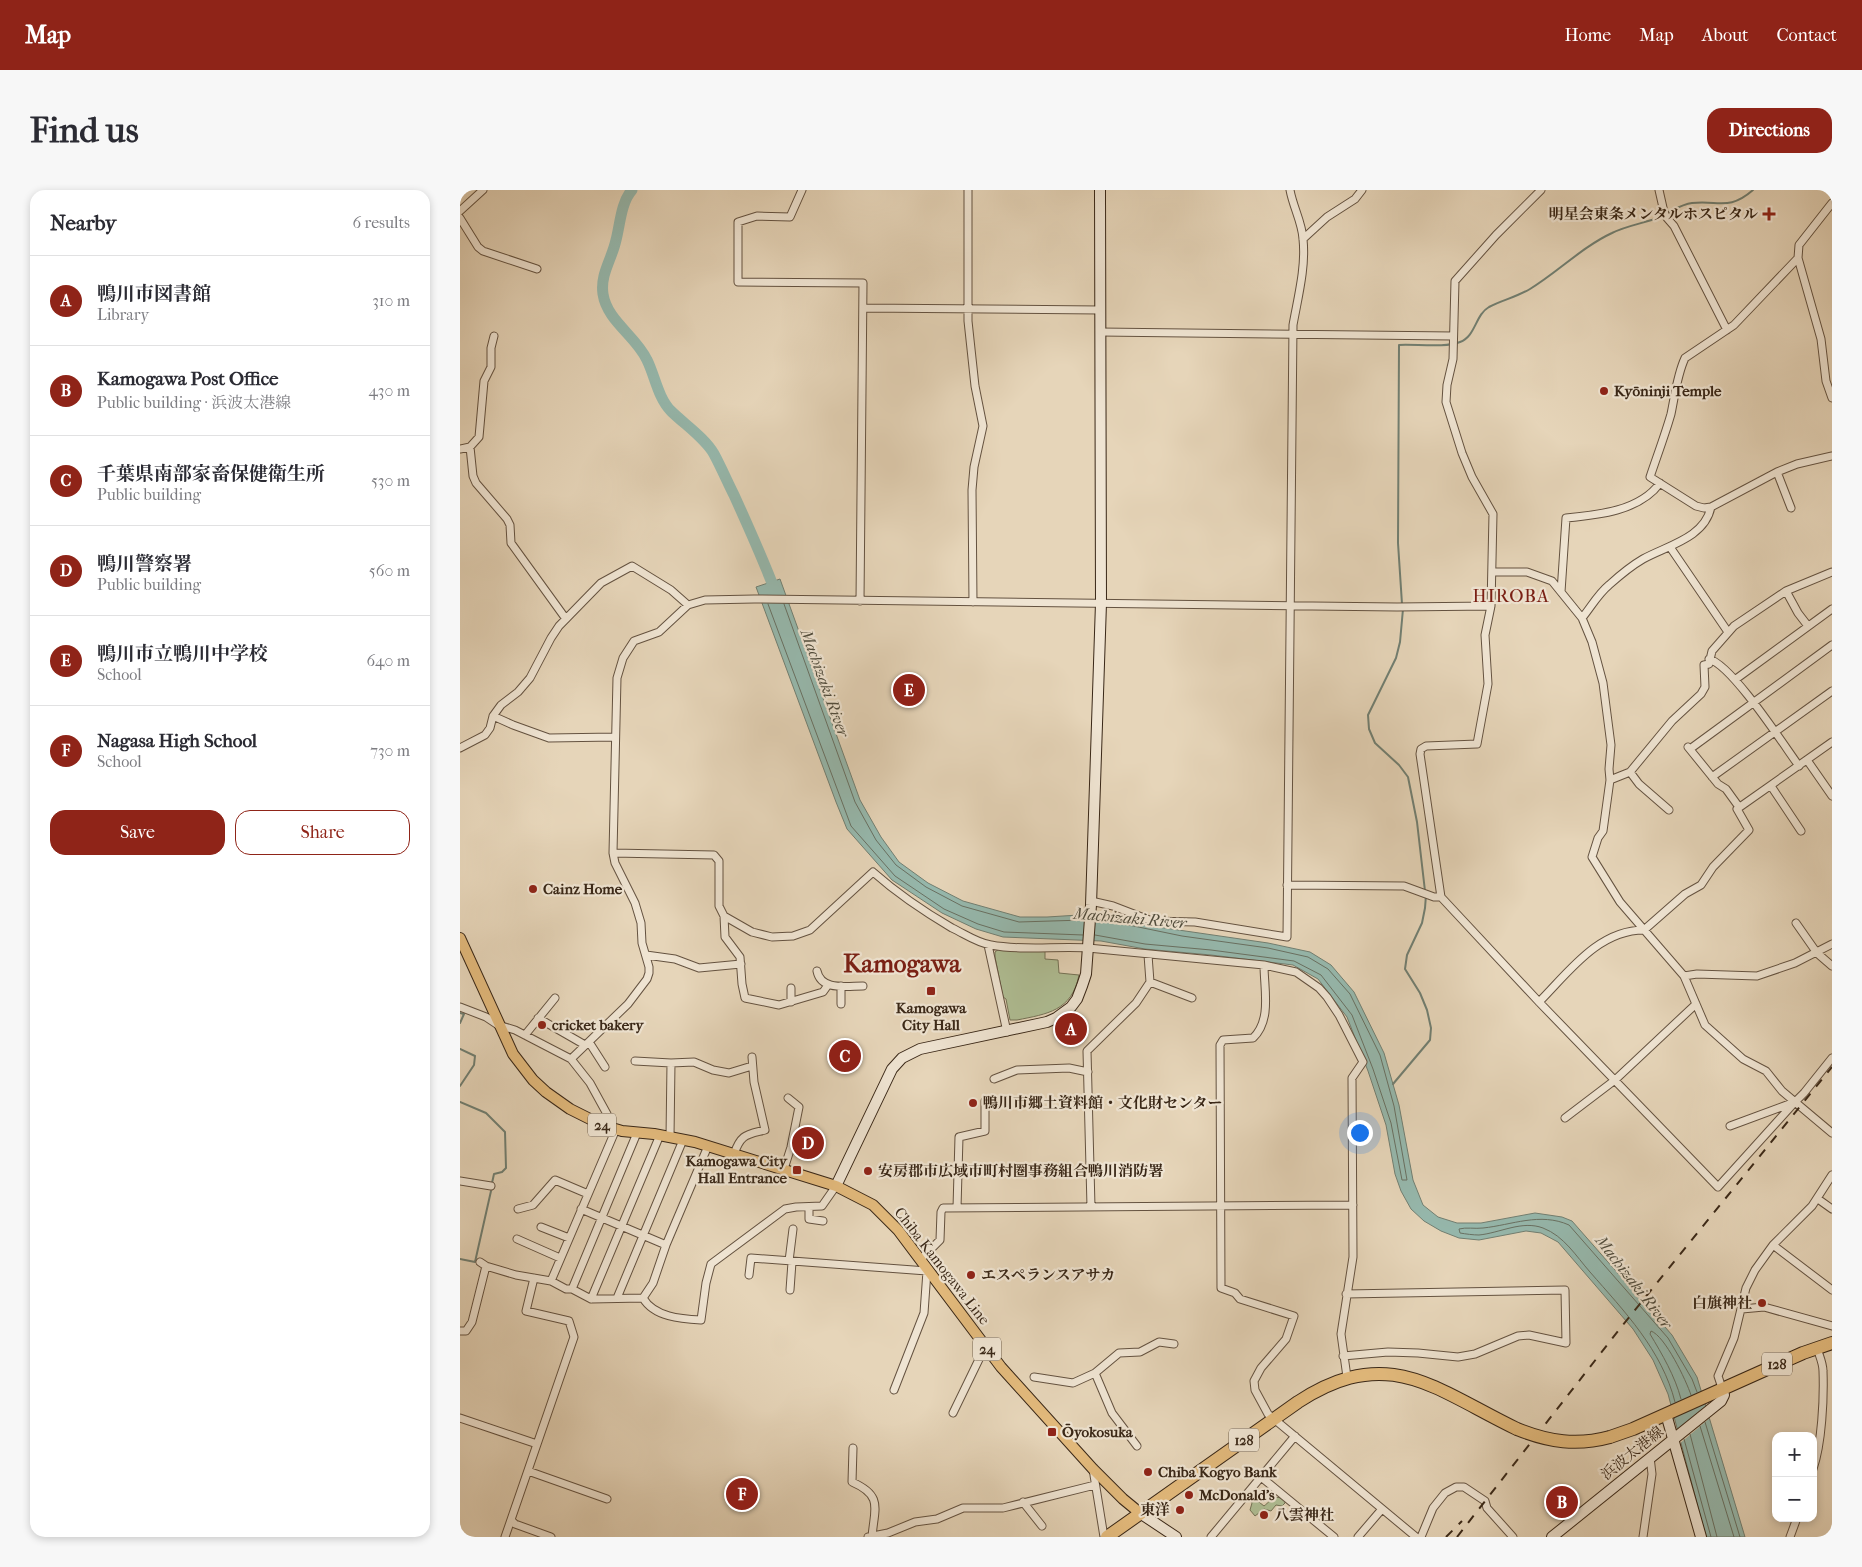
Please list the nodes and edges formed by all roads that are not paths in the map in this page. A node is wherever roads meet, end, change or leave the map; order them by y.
1 (483, 190) edge
2 (802, 190) edge
3 (968, 190) edge
4 (1100, 190) edge
5 (1290, 190) edge
6 (1362, 190) edge
7 (1541, 190) edge
8 (1659, 190) edge
9 (1832, 203) edge
10 (460, 211) edge
11 (460, 218) edge
12 (1304, 239) junction
13 (1798, 258) junction
14 (537, 269) dead end
15 (863, 308) junction
16 (968, 309) junction
17 (1100, 310) junction
18 (1727, 330) junction
19 (1100, 332) junction
20 (1294, 334) junction
21 (494, 336) dead end
22 (1453, 341) junction
23 (1832, 398) edge
24 (470, 447) junction
25 (460, 449) edge
26 (1832, 456) edge
27 (1778, 472) junction
28 (1660, 483) junction
29 (1711, 507) junction
30 (1791, 508) dead end
31 (1670, 546) junction
32 (1492, 572) junction
33 (1832, 572) edge
34 (1786, 591) junction
35 (1562, 592) junction
36 (860, 600) junction
37 (973, 602) junction
38 (1101, 603) junction
39 (688, 605) junction
40 (1291, 606) junction
41 (1492, 606) junction
42 (1832, 610) edge
43 (1582, 618) junction
44 (566, 619) junction
45 (1808, 626) junction
46 (1728, 632) junction
47 (1832, 645) edge
48 (1709, 659) junction
49 (1736, 679) junction
50 (1832, 691) edge
51 (1754, 704) junction
52 (493, 716) junction
53 (1775, 733) junction
54 (615, 737) junction
55 (1832, 742) edge
56 (460, 748) edge
57 (1807, 760) junction
58 (1799, 766) junction
59 (1630, 772) junction
60 (1712, 777) junction
61 (1610, 780) junction
62 (1771, 786) junction
63 (1832, 796) edge
64 (1739, 808) junction
65 (1669, 810) dead end
66 (1801, 831) dead end
67 (613, 852) junction
68 (1287, 885) junction
69 (1438, 897) junction
70 (1091, 903) junction
71 (724, 916) junction
72 (1796, 923) dead end
73 (1644, 930) junction
74 (460, 938) edge
75 (1832, 944) edge
76 (988, 945) junction
77 (1088, 947) junction
78 (1817, 953) junction
79 (646, 955) junction
80 (1148, 955) junction
81 (741, 964) junction
82 (1264, 965) junction
83 (1832, 966) edge
84 (817, 971) dead end
85 (1684, 976) junction
86 (1150, 982) junction
87 (828, 985) junction
88 (841, 986) junction
89 (863, 986) dead end
90 (791, 988) dead end
91 (556, 998) dead end
92 (1192, 998) dead end
93 (791, 1002) junction
94 (1539, 1002) junction
95 (841, 1004) dead end
96 (1696, 1004) junction
97 (460, 1007) edge
98 (538, 1018) junction
99 (498, 1025) junction
100 (1007, 1032) junction
101 (525, 1035) junction
102 (587, 1043) junction
103 (752, 1057) dead end
104 (1832, 1058) edge
105 (571, 1059) junction
106 (635, 1061) dead end
107 (672, 1063) junction
108 (752, 1066) junction
109 (605, 1067) dead end
110 (1088, 1072) junction
111 (994, 1079) dead end
112 (1615, 1080) junction
113 (788, 1098) dead end
114 (985, 1101) dead end
115 (1795, 1102) junction
116 (1565, 1118) dead end
117 (1730, 1126) dead end
118 (612, 1128) junction
119 (638, 1133) junction
120 (1832, 1133) edge
121 (665, 1136) junction
122 (683, 1140) junction
123 (708, 1146) junction
124 (734, 1154) junction
125 (784, 1169) junction
126 (1832, 1175) edge
127 (460, 1181) edge
128 (491, 1186) dead end
129 (836, 1186) junction
130 (588, 1194) junction
131 (1818, 1199) junction
132 (1353, 1205) junction
133 (1222, 1206) junction
134 (809, 1207) junction
135 (1091, 1207) junction
136 (957, 1208) junction
137 (1832, 1208) edge
138 (581, 1209) junction
139 (518, 1210) dead end
140 (602, 1218) junction
141 (823, 1221) dead end
142 (622, 1226) junction
143 (540, 1227) dead end
144 (793, 1229) dead end
145 (643, 1235) junction
146 (569, 1238) junction
147 (517, 1239) dead end
148 (666, 1245) junction
149 (1772, 1245) junction
150 (560, 1258) junction
151 (920, 1260) junction
152 (791, 1262) junction
153 (928, 1271) junction
154 (749, 1275) dead end
155 (534, 1278) junction
156 (551, 1281) junction
157 (572, 1289) junction
158 (790, 1290) dead end
159 (1832, 1290) edge
160 (1346, 1294) junction
161 (617, 1298) junction
162 (643, 1298) junction
163 (591, 1299) junction
164 (1742, 1309) junction
165 (1832, 1326) edge
166 (460, 1331) edge
167 (1832, 1343) edge
168 (1174, 1344) dead end
169 (985, 1347) junction
170 (1817, 1348) junction
171 (1343, 1356) junction
172 (1095, 1373) junction
173 (1034, 1377) dead end
174 (1347, 1377) junction
175 (1722, 1388) junction
176 (894, 1390) dead end
177 (1712, 1400) junction
178 (953, 1413) dead end
179 (1668, 1413) junction
180 (460, 1418) edge
181 (1273, 1419) junction
182 (1295, 1436) junction
183 (1676, 1436) junction
184 (537, 1444) junction
185 (1137, 1446) dead end
186 (853, 1448) dead end
187 (1817, 1450) edge
188 (1650, 1457) junction
189 (1093, 1469) junction
190 (528, 1471) junction
191 (1261, 1477) junction
192 (1095, 1485) junction
193 (607, 1499) dead end
194 (1023, 1502) junction
195 (1382, 1509) junction
196 (1140, 1513) junction
197 (511, 1520) junction
198 (1796, 1522) edge
199 (1042, 1526) dead end
200 (870, 1536) edge
201 (505, 1537) edge
202 (551, 1537) edge
203 (1106, 1537) edge
204 (1176, 1537) edge
205 (1211, 1537) edge
206 (1334, 1537) edge
207 (1358, 1537) edge
208 (1416, 1537) edge
209 (1420, 1537) edge
210 (1513, 1537) edge
211 (1552, 1537) edge
212 (1643, 1537) edge
213 (1701, 1537) edge
214 (1790, 1537) edge

1 - 10 street
2 - 15 street
3 - 16 street
4 - 17 street
5 - 12 street
6 - 12 street
7 - 22 street
8 - 18 street
9 - 13 street
11 - 14 street
12 - 20 street
13 - 18 street
13 - 23 street
15 - 16 street
15 - 36 street
16 - 17 street
16 - 37 street
17 - 19 street
18 - 28 street
19 - 20 street
19 - 38 street
20 - 22 street
20 - 40 street
21 - 24 street
22 - 32 street
24 - 25 street
24 - 44 street
26 - 27 street
27 - 29 street
27 - 30 street
28 - 29 street
28 - 35 street
29 - 31 street
31 - 43 street
31 - 46 street
32 - 35 street
32 - 41 street
33 - 34 street
34 - 45 street
34 - 46 street
35 - 43 street
36 - 37 street
36 - 39 street
37 - 38 street
38 - 40 street
38 - 70 street
39 - 44 street
39 - 54 street
40 - 41 street
40 - 68 street
41 - 69 street
42 - 45 street
43 - 61 street
44 - 52 street
45 - 49 street
46 - 48 street
47 - 51 street
48 - 49 street
48 - 59 street
49 - 51 street
50 - 53 street
51 - 53 street
51 - 60 street
52 - 54 street
52 - 56 street
53 - 58 street
53 - 60 street
54 - 67 street
55 - 57 street
57 - 58 street
57 - 63 street
58 - 62 street
59 - 61 street
59 - 65 street
60 - 64 street
61 - 73 street
62 - 64 street
62 - 66 street
64 - 73 street
67 - 71 street
67 - 79 street
68 - 69 street
68 - 70 street
69 - 94 street
70 - 77 street
71 - 76 street
71 - 81 street
72 - 78 street
73 - 85 street
73 - 94 street
74 - 99 main road, Chiba Kamogawa Line / 24
75 - 78 street
76 - 77 street
76 - 100 street
77 - 80 street
77 - 100 street
78 - 83 street
78 - 85 street
79 - 81 street
79 - 102 street
80 - 82 street
80 - 86 street
81 - 93 street
82 - 132 street
82 - 133 street
84 - 87 street
85 - 96 street
86 - 92 street
86 - 110 street
87 - 88 street
87 - 93 street
88 - 89 street
88 - 95 street
90 - 93 street
91 - 98 street
94 - 112 street
96 - 112 street
96 - 115 street
97 - 99 street
98 - 101 street
98 - 102 street
99 - 101 street
99 - 118 main road, Chiba Kamogawa Line / 24
100 - 129 street
101 - 105 street
102 - 105 street
102 - 109 street
103 - 108 street
104 - 115 street
105 - 118 street
106 - 107 street
107 - 108 street
107 - 121 street
108 - 124 street
110 - 111 street
110 - 135 street
112 - 115 street
112 - 116 street
113 - 125 street
114 - 136 street
115 - 117 street
115 - 120 street
118 - 119 main road, Chiba Kamogawa Line / 24
118 - 130 street
119 - 121 main road, Chiba Kamogawa Line / 24
119 - 140 street
121 - 122 main road, Chiba Kamogawa Line / 24
121 - 142 street
122 - 123 main road, Chiba Kamogawa Line / 24
122 - 145 street
123 - 124 main road, Chiba Kamogawa Line / 24
123 - 148 street
124 - 125 main road, Chiba Kamogawa Line / 24
125 - 129 main road, Chiba Kamogawa Line / 24
126 - 131 street
127 - 128 street
129 - 134 street
129 - 151 main road, Chiba Kamogawa Line / 24
130 - 138 street
130 - 139 street
131 - 137 street
131 - 149 street
132 - 133 street
132 - 160 street
133 - 135 street
133 - 181 street
134 - 141 street
134 - 162 street
135 - 136 street
136 - 151 street
138 - 140 street
138 - 146 street
140 - 142 street
140 - 157 street
142 - 145 street
142 - 163 street
143 - 146 street
144 - 152 street
145 - 148 street
145 - 161 street
146 - 150 street
147 - 150 street
148 - 162 street
149 - 159 street
149 - 164 street
150 - 156 street
151 - 153 main road, Chiba Kamogawa Line / 24
152 - 153 street
152 - 154 street
152 - 158 street
153 - 169 main road, Chiba Kamogawa Line / 24
153 - 176 street
155 - 156 street
155 - 166 street
155 - 184 street
156 - 157 street
157 - 163 street
160 - 171 street
160 - 171 street
161 - 162 street
161 - 163 street
164 - 165 street
164 - 175 street
167 - 170 highway, 128
168 - 172 street
169 - 178 street
169 - 189 main road, Chiba Kamogawa Line / 24
170 - 175 highway, 128
170 - 187 street
171 - 174 street
172 - 173 street
172 - 185 street
174 - 179 highway, 128, bridge
174 - 181 highway, 128
175 - 177 highway, 128
177 - 179 highway, 128
177 - 183 street, 浜波太港線
179 - 183 street
180 - 184 street
181 - 182 street
181 - 196 highway, 128
182 - 191 street
182 - 195 street
183 - 188 street, 浜波太港線
183 - 213 street
184 - 190 street
186 - 200 street
188 - 211 street, 浜波太港線
188 - 212 street
189 - 192 street
189 - 196 main road, Chiba Kamogawa Line / 24
190 - 193 street
190 - 197 street
191 - 205 street
191 - 206 street
192 - 194 street
192 - 203 street
194 - 199 street
194 - 200 street
195 - 207 street
195 - 208 street
196 - 203 highway, 128
196 - 204 street
197 - 201 street
197 - 202 street
198 - 214 street
209 - 210 street

